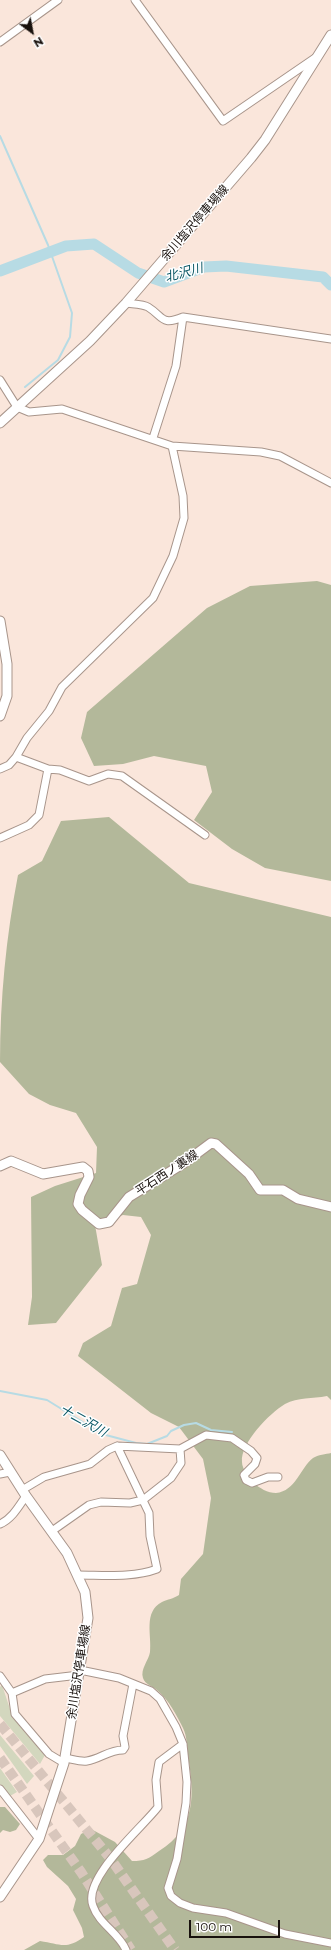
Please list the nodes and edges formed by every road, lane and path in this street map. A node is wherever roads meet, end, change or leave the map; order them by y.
1 (58, 0) edge
2 (135, 0) edge
3 (331, 35) edge
4 (0, 42) edge
5 (318, 56) junction
6 (126, 304) junction
7 (183, 317) junction
8 (331, 339) edge
9 (0, 380) edge
10 (17, 407) junction
11 (0, 423) edge
12 (153, 438) junction
13 (172, 446) junction
14 (331, 483) edge
15 (0, 621) edge
16 (0, 716) edge
17 (16, 757) junction
18 (0, 769) edge
19 (48, 769) junction
20 (205, 835) dead end
21 (0, 838) edge
22 (0, 1166) edge
23 (331, 1207) edge
24 (117, 1446) junction
25 (180, 1449) junction
26 (0, 1455) edge
27 (10, 1472) junction
28 (0, 1474) edge
29 (278, 1477) dead end
30 (24, 1493) junction
31 (143, 1500) junction
32 (0, 1524) edge
33 (52, 1531) junction
34 (78, 1575) junction
35 (80, 1673) junction
36 (0, 1676) edge
37 (133, 1684) junction
38 (12, 1693) junction
39 (183, 1744) junction
40 (64, 1760) junction
41 (0, 1789) edge
42 (39, 1839) junction
43 (0, 1896) edge
44 (331, 1943) edge
45 (126, 1950) edge

1 - 4 street
2 - 5 street
3 - 5 main road, 余川塩沢停車場線
5 - 6 main road, 余川塩沢停車場線
6 - 7 street
6 - 10 main road, 余川塩沢停車場線
7 - 8 street
7 - 12 street
9 - 10 street
10 - 11 main road, 余川塩沢停車場線
10 - 12 street
12 - 13 street
13 - 14 street
13 - 17 street
15 - 16 main road
17 - 18 street
17 - 19 street
19 - 20 street
19 - 21 street
22 - 23 main road, 平石西ノ裏線
24 - 25 street
24 - 30 street
24 - 31 street
25 - 29 street
25 - 31 street
26 - 27 main road, 余川塩沢停車場線
27 - 28 street
27 - 30 main road, 余川塩沢停車場線
30 - 32 street
30 - 33 main road, 余川塩沢停車場線
31 - 33 street
31 - 34 street
33 - 34 main road, 余川塩沢停車場線
34 - 35 main road, 余川塩沢停車場線
35 - 37 street
35 - 38 street
35 - 40 main road, 余川塩沢停車場線
36 - 38 street
37 - 39 street
37 - 40 street
38 - 40 street
39 - 44 street
39 - 45 street
40 - 42 main road, 余川塩沢停車場線
41 - 42 street
42 - 43 main road, 余川塩沢停車場線

